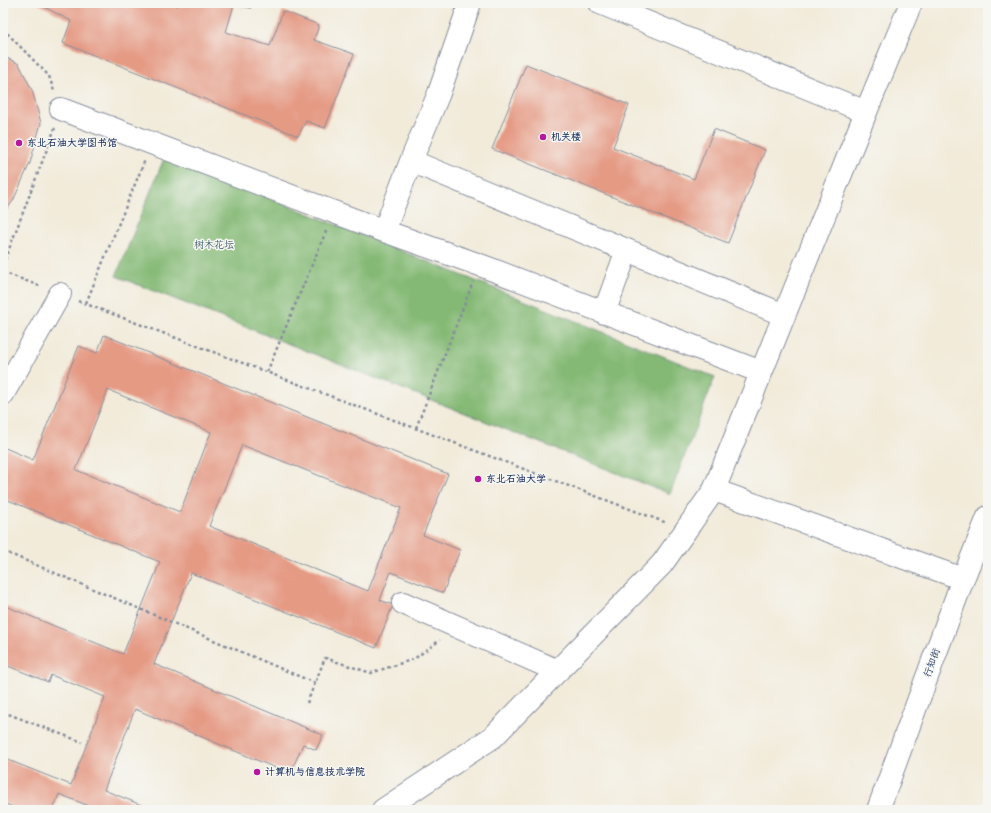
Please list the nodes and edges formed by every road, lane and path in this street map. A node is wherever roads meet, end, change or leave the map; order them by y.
1 (470, 3) edge
2 (600, 3) edge
3 (911, 3) edge
4 (3, 29) edge
5 (61, 109) junction
6 (866, 112) junction
7 (152, 143) junction
8 (411, 161) junction
9 (334, 212) junction
10 (384, 231) junction
11 (627, 250) junction
12 (3, 265) edge
13 (480, 265) junction
14 (3, 272) edge
15 (60, 294) junction
16 (86, 304) junction
17 (604, 313) junction
18 (784, 315) junction
19 (267, 372) junction
20 (761, 372) junction
21 (3, 394) edge
22 (416, 428) junction
23 (714, 490) junction
24 (988, 517) edge
25 (686, 530) junction
26 (3, 551) edge
27 (963, 580) junction
28 (403, 603) dead end
29 (459, 628) junction
30 (558, 671) junction
31 (315, 683) junction
32 (307, 703) dead end
33 (3, 712) edge
34 (82, 742) dead end
35 (383, 810) edge
36 (878, 810) edge

1 - 8 street
2 - 6 street
3 - 6 street
4 - 5 path
5 - 7 street
5 - 12 path
6 - 18 street
7 - 9 street
7 - 16 path
8 - 10 street
8 - 11 street
9 - 10 street
9 - 19 path
10 - 13 street
11 - 17 street
11 - 18 street
13 - 17 street
13 - 22 path
14 - 15 path
15 - 16 path
15 - 21 street
16 - 19 path
17 - 20 street
18 - 20 street
19 - 22 path
20 - 23 street
22 - 25 path
23 - 25 street
23 - 27 street
24 - 27 street, 行知街
25 - 30 street
26 - 31 path
27 - 36 street, 行知街
28 - 29 street
29 - 30 street
29 - 31 path
30 - 35 street
31 - 32 path
33 - 34 path

